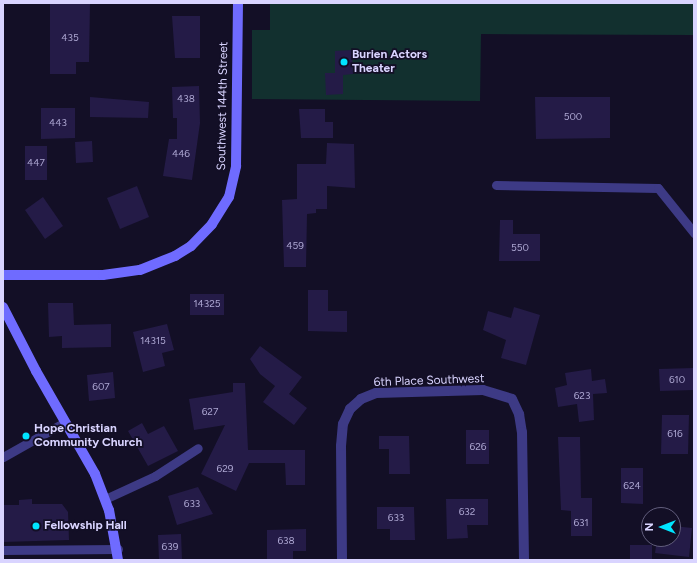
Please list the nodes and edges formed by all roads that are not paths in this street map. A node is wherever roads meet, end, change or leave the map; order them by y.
1 (238, 3) edge
2 (496, 185) dead end
3 (694, 233) edge
4 (3, 275) edge
5 (3, 307) edge
6 (65, 422) junction
7 (198, 448) dead end
8 (3, 457) edge
9 (105, 499) junction
10 (118, 549) junction
11 (3, 550) edge
12 (118, 560) edge
13 (342, 560) edge
14 (524, 560) edge

1 - 4 street, Southwest 144th Street
2 - 3 lane
5 - 6 street
6 - 8 lane
6 - 9 street
7 - 9 lane
9 - 10 street
10 - 11 lane
10 - 12 street
13 - 14 street, 6th Place Southwest

